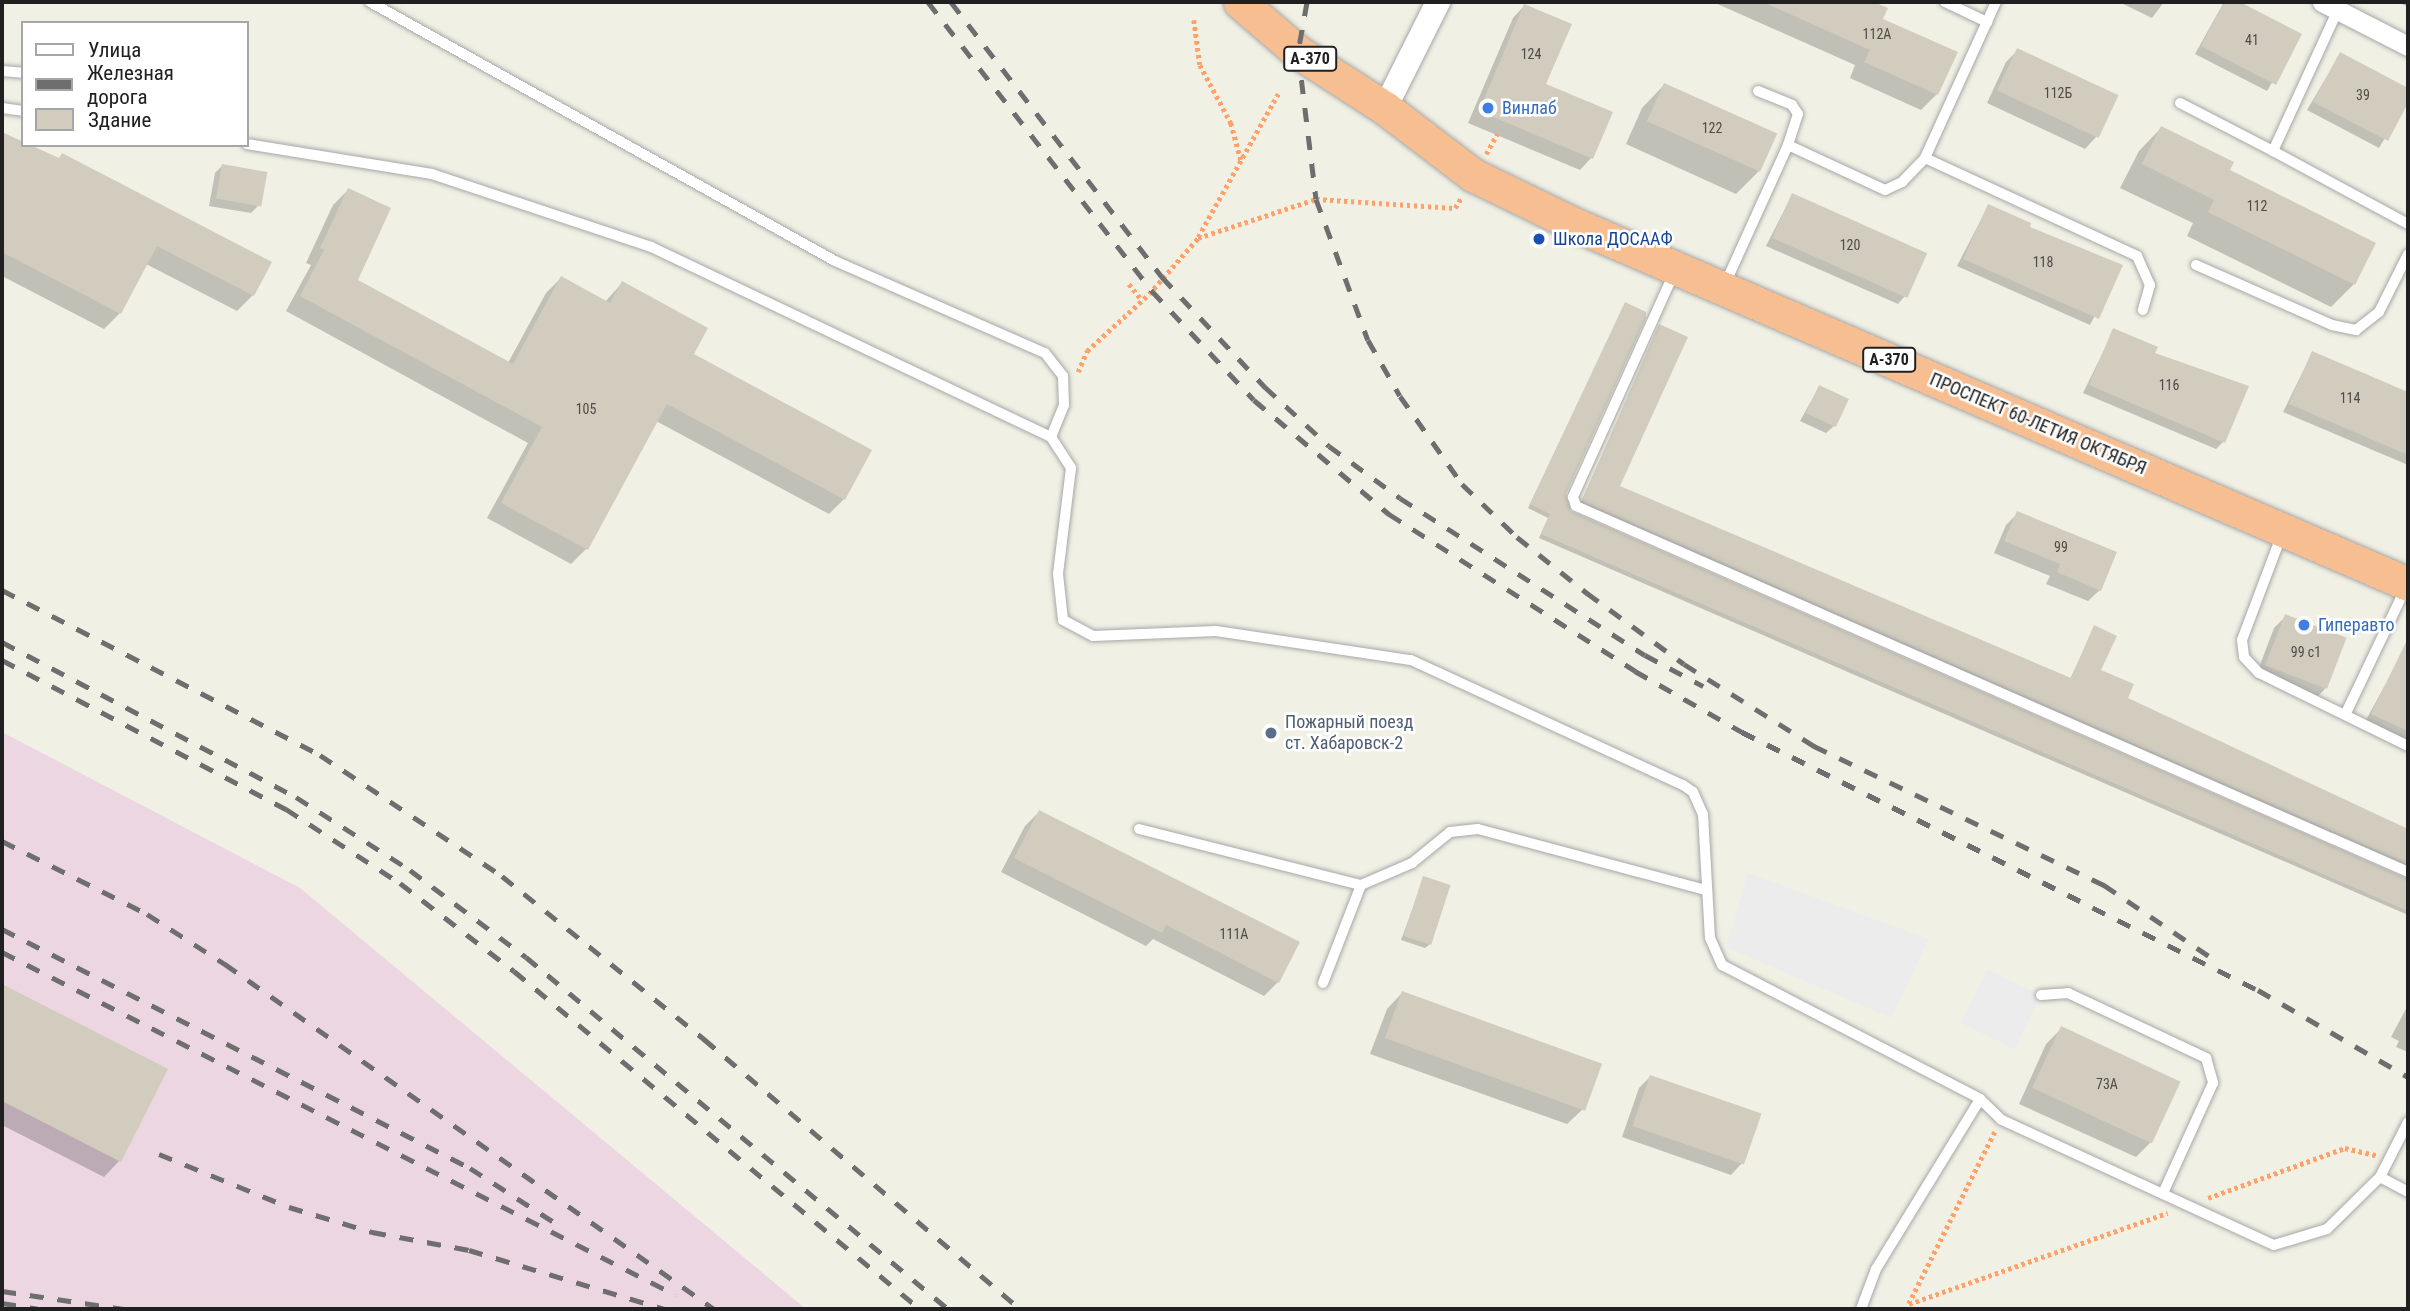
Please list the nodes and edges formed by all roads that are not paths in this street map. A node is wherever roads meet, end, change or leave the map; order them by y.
1 (370, 2) edge
2 (1240, 2) edge
3 (1438, 2) edge
4 (1945, 2) edge
5 (1996, 2) edge
6 (2330, 6) edge
7 (1987, 22) junction
8 (2408, 46) edge
9 (2, 71) edge
10 (21, 73) edge
11 (1758, 91) dead end
12 (2179, 103) dead end
13 (2, 108) edge
14 (1385, 108) junction
15 (21, 111) edge
16 (248, 144) edge
17 (1788, 145) junction
18 (2273, 151) junction
19 (1924, 158) junction
20 (2408, 224) edge
21 (2408, 254) edge
22 (2196, 265) dead end
23 (1676, 268) junction
24 (1724, 288) junction
25 (2143, 310) dead end
26 (1051, 437) junction
27 (2283, 530) junction
28 (2408, 584) edge
29 (2346, 713) junction
30 (2408, 746) edge
31 (1139, 829) dead end
32 (2408, 872) edge
33 (1361, 885) junction
34 (1706, 890) junction
35 (1322, 983) dead end
36 (2041, 995) dead end
37 (1980, 1099) junction
38 (2408, 1122) edge
39 (2381, 1177) junction
40 (2408, 1192) edge
41 (2163, 1193) junction
42 (1861, 1309) edge

1 - 26 lane
2 - 14 highway, ПРОСПЕКТ 60-ЛЕТИЯ ОКТЯБРЯ / А-370
3 - 14 street
4 - 7 lane
5 - 7 lane
6 - 8 street
6 - 18 lane
7 - 19 lane
9 - 10 lane
11 - 17 lane
12 - 18 lane
13 - 15 lane
14 - 23 highway, ПРОСПЕКТ 60-ЛЕТИЯ ОКТЯБРЯ / А-370
16 - 26 lane
17 - 19 lane
17 - 24 lane
18 - 20 lane
19 - 25 lane
21 - 22 lane
23 - 24 highway, ПРОСПЕКТ 60-ЛЕТИЯ ОКТЯБРЯ / А-370
23 - 32 lane
24 - 27 highway, ПРОСПЕКТ 60-ЛЕТИЯ ОКТЯБРЯ / А-370
26 - 34 lane
27 - 28 highway, ПРОСПЕКТ 60-ЛЕТИЯ ОКТЯБРЯ / А-370
27 - 29 lane
28 - 29 lane
29 - 30 lane
31 - 33 lane
33 - 34 lane
33 - 35 lane
34 - 37 lane
36 - 41 lane
37 - 41 lane
37 - 42 lane
38 - 39 lane
39 - 40 lane
39 - 41 lane

